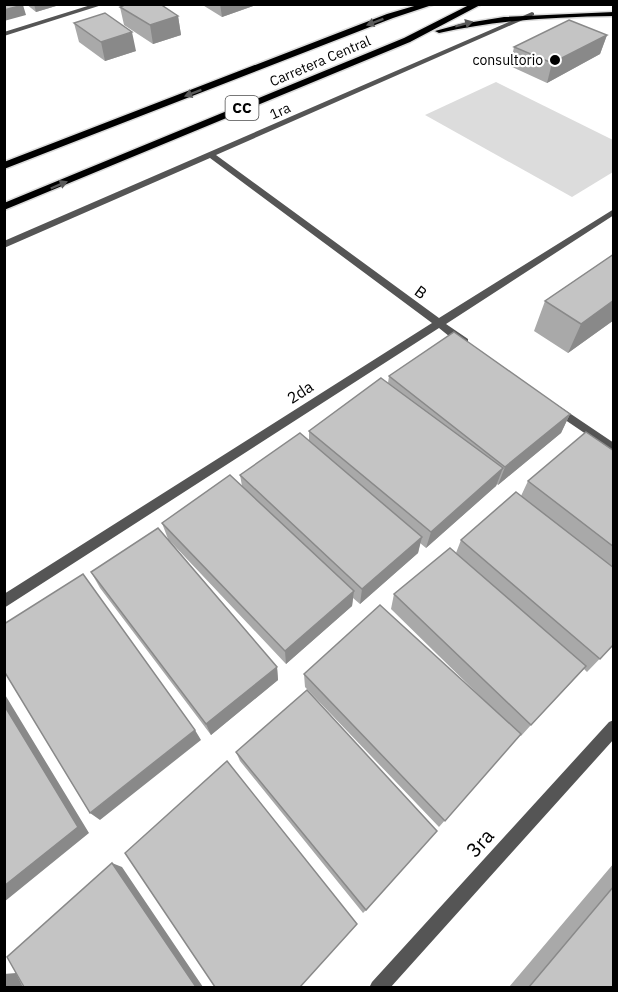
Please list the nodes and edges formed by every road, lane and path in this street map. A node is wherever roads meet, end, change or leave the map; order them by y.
1 (102, 4) edge
2 (430, 4) edge
3 (478, 4) edge
4 (532, 14) junction
5 (614, 14) edge
6 (4, 34) edge
7 (407, 39) junction
8 (212, 156) junction
9 (4, 166) edge
10 (4, 207) edge
11 (614, 211) edge
12 (4, 245) edge
13 (438, 323) junction
14 (477, 351) edge
15 (545, 400) edge
16 (614, 449) edge
17 (4, 602) edge
18 (614, 727) edge
19 (378, 987) edge

1 - 6 street
2 -> 9 main road, Carretera Central / CC
3 - 7 main road, Carretera Central / CC
4 - 5 main road
7 -> 4 main road
4 - 8 street, 1ra
10 -> 7 main road, Carretera Central / CC
8 - 12 street, 1ra
8 - 13 street, B
11 - 13 street, 2da
13 - 14 street, B
13 - 17 street, 2da
15 - 16 street
18 - 19 street, 3ra

